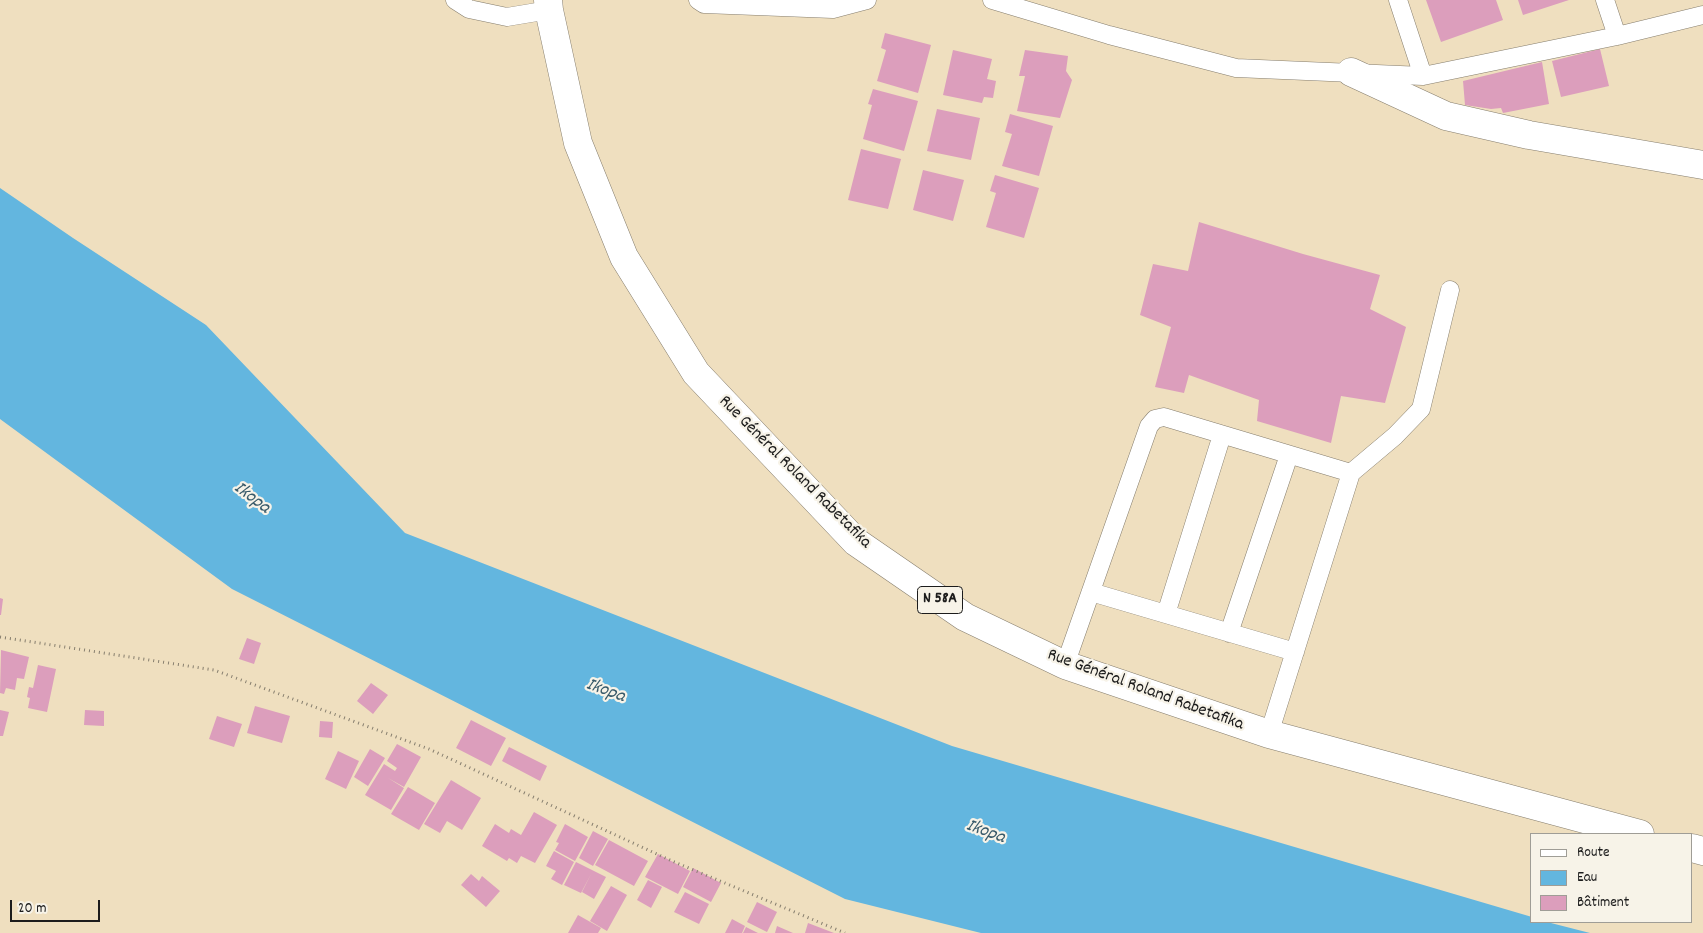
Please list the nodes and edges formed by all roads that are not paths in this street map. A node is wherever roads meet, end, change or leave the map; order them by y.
1 (455, 0) edge
2 (698, 0) edge
3 (867, 0) edge
4 (992, 0) edge
5 (1398, 0) edge
6 (1605, 0) edge
7 (548, 5) edge
8 (1703, 15) edge
9 (1617, 36) junction
10 (1351, 72) junction
11 (1423, 76) junction
12 (1703, 164) edge
13 (1450, 290) dead end
14 (1222, 435) junction
15 (1288, 455) junction
16 (1351, 473) junction
17 (1091, 592) junction
18 (1166, 614) junction
19 (1229, 633) junction
20 (1295, 652) junction
21 (1065, 665) junction
22 (1269, 734) junction
23 (1636, 833) edge

1 - 7 lane
2 - 3 lane
4 - 10 lane
5 - 11 lane
6 - 9 lane
7 - 21 main road, Rue Général Roland Rabetafika / N 58A
8 - 9 lane
9 - 11 lane
10 - 11 lane
10 - 12 main road
13 - 16 lane
14 - 15 lane
14 - 17 lane
14 - 18 lane
15 - 16 lane
15 - 19 lane
16 - 20 lane
17 - 18 lane
17 - 21 lane
18 - 19 lane
19 - 20 lane
20 - 22 lane
21 - 22 main road, Rue Général Roland Rabetafika / N 58A
22 - 23 main road, Rue Général Roland Rabetafika / N 58A

